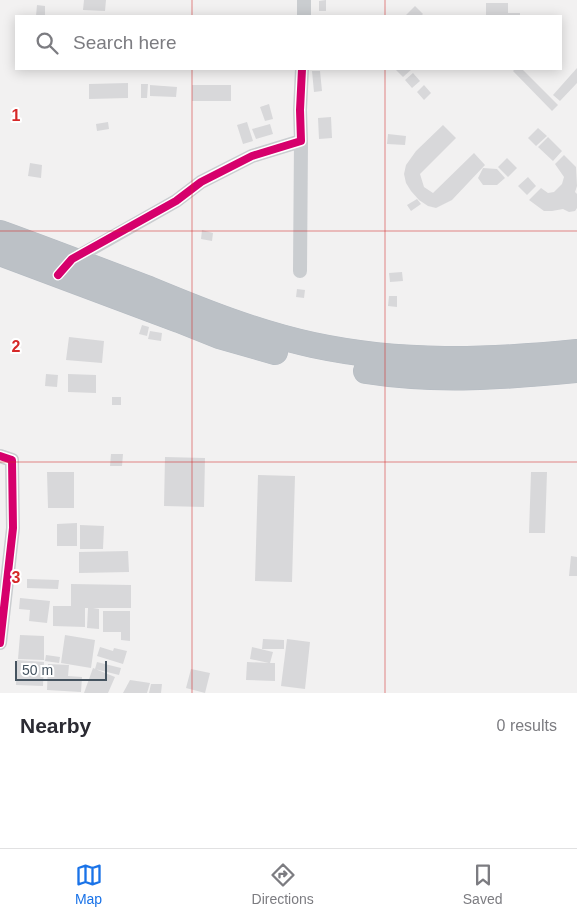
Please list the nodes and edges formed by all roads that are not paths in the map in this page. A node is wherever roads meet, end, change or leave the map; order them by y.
1 (304, 0) edge
2 (304, 15) edge
3 (302, 70) edge
4 (301, 141) junction
5 (0, 233) edge
6 (0, 253) edge
7 (65, 267) junction
8 (300, 271) dead end
9 (577, 352) edge
10 (577, 370) edge
11 (0, 456) edge
12 (0, 643) edge

1 - 2 street
3 - 4 street
4 - 7 street
4 - 8 street
5 - 7 highway
6 - 7 highway
7 - 9 highway
7 - 10 highway
11 - 12 street

